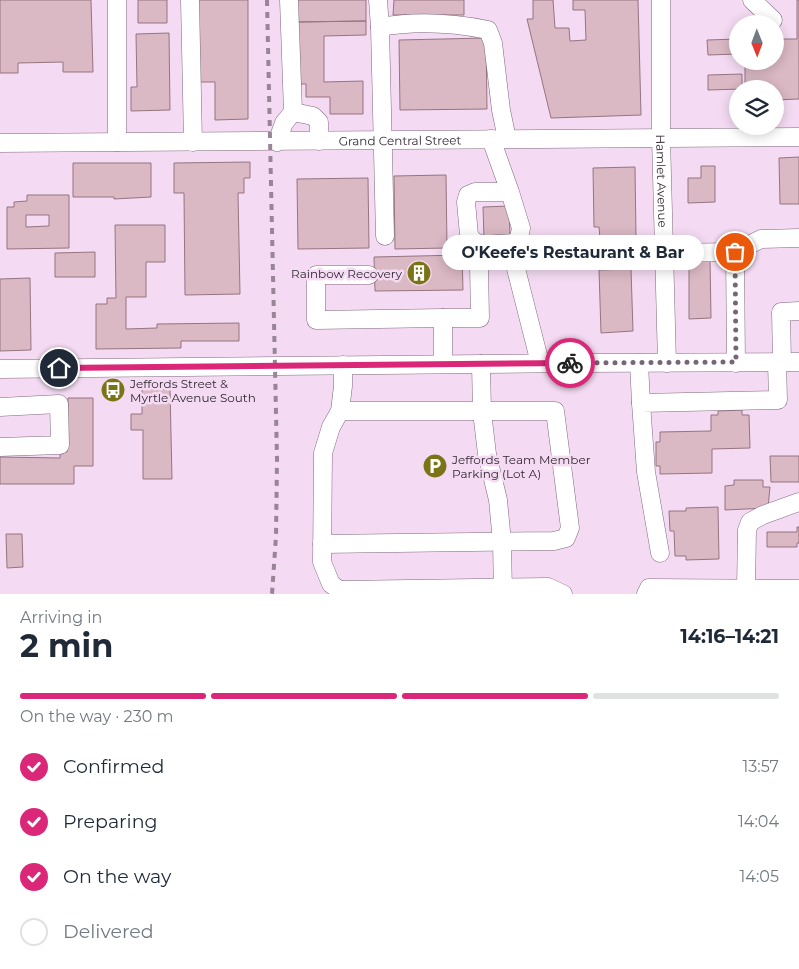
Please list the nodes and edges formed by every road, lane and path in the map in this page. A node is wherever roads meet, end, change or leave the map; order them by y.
1 (117, 0) edge
2 (190, 0) edge
3 (289, 0) edge
4 (378, 0) edge
5 (661, 0) edge
6 (752, 0) edge
7 (768, 15) edge
8 (380, 27) junction
9 (293, 112) junction
10 (662, 137) junction
11 (799, 137) edge
12 (499, 139) junction
13 (382, 140) junction
14 (320, 141) junction
15 (117, 142) junction
16 (193, 142) junction
17 (278, 142) junction
18 (0, 143) edge
19 (510, 192) dead end
20 (385, 236) dead end
21 (799, 238) edge
22 (664, 252) junction
23 (735, 252) junction
24 (513, 257) dead end
25 (479, 266) dead end
26 (369, 275) dead end
27 (799, 311) edge
28 (442, 318) junction
29 (736, 362) junction
30 (786, 362) edge
31 (540, 363) junction
32 (639, 363) junction
33 (667, 363) junction
34 (443, 364) junction
35 (481, 364) junction
36 (343, 365) junction
37 (0, 369) edge
38 (641, 403) junction
39 (0, 407) edge
40 (340, 411) junction
41 (482, 412) junction
42 (0, 447) edge
43 (799, 502) edge
44 (502, 542) junction
45 (322, 544) junction
46 (660, 553) dead end
47 (746, 589) junction
48 (799, 589) edge
49 (503, 591) edge
50 (648, 591) edge
51 (678, 591) edge
52 (343, 592) edge
53 (563, 594) edge

1 - 15 street
2 - 16 street
3 - 9 street
4 - 8 street
5 - 10 street, Hamlet Avenue
6 - 7 street
8 - 12 street
8 - 13 street
9 - 14 street
9 - 17 street
10 - 11 street, Grand Central Street
10 - 12 street, Grand Central Street
10 - 22 street, Hamlet Avenue
12 - 13 street, Grand Central Street
12 - 19 street
13 - 14 street, Grand Central Street
13 - 20 street
14 - 17 street, Grand Central Street
15 - 16 street, Grand Central Street
15 - 18 street, Grand Central Street
16 - 17 street, Grand Central Street
21 - 23 street
22 - 23 street
22 - 33 street, Hamlet Avenue
23 - 29 street
24 - 31 street
25 - 28 street
26 - 28 street
27 - 30 street
28 - 34 street
29 - 30 street
29 - 33 street
30 - 38 street
31 - 32 street
31 - 35 street
32 - 33 street
32 - 38 street
34 - 35 street
34 - 36 street
35 - 41 street
36 - 37 street
36 - 40 street
38 - 46 street
39 - 42 street
40 - 41 street
40 - 45 street
41 - 44 street
41 - 44 street
43 - 47 street
44 - 45 street
44 - 49 street
45 - 52 street
47 - 48 street
47 - 51 street
49 - 52 street
49 - 53 street
50 - 51 street

